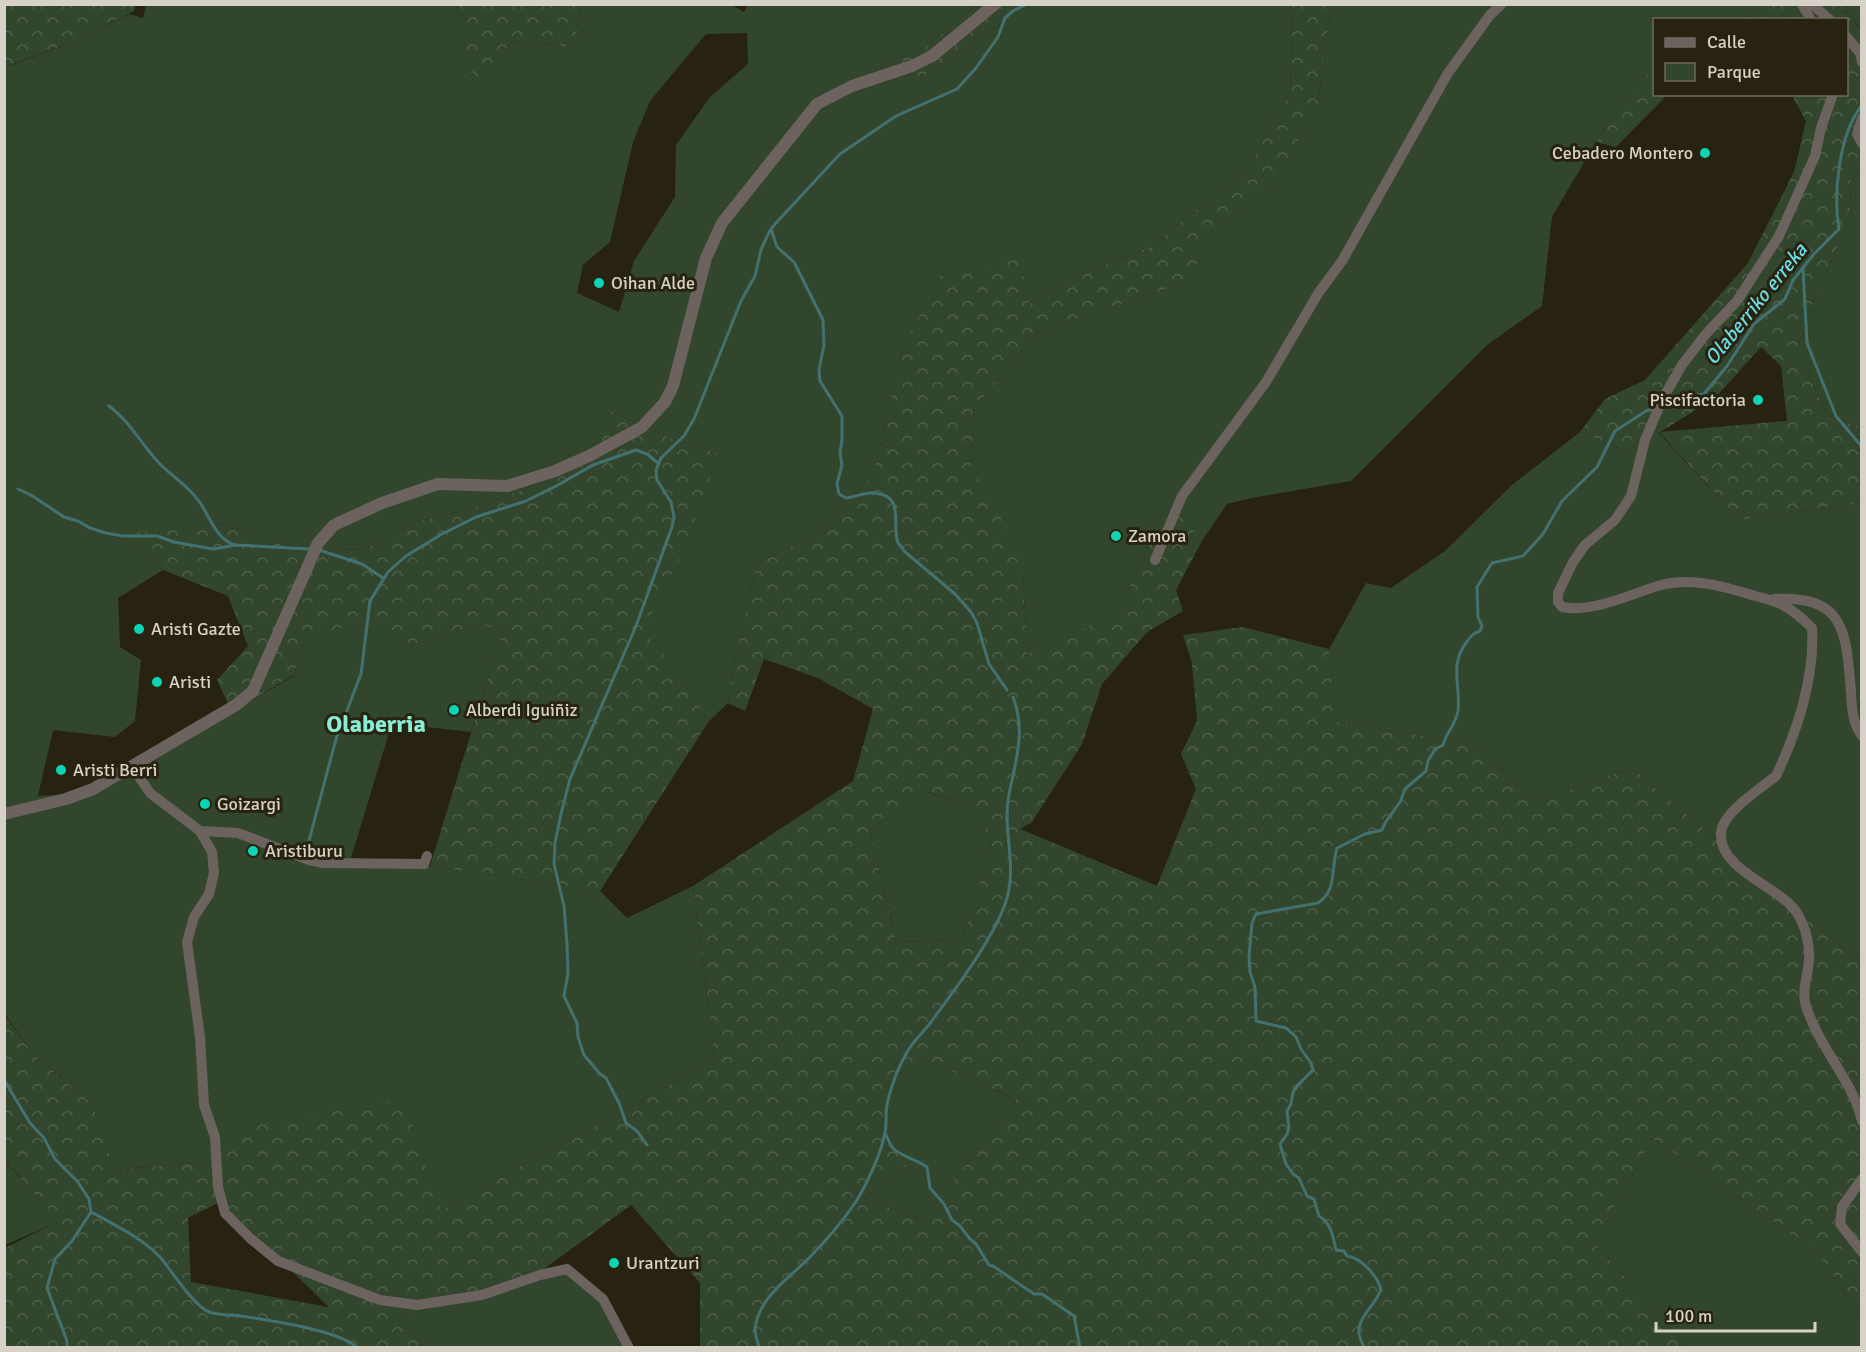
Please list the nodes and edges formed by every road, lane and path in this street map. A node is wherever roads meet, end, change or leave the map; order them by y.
1 (995, 4) edge
2 (1502, 4) edge
3 (1802, 4) edge
4 (1812, 4) edge
5 (1810, 18) edge
6 (1828, 18) edge
7 (1848, 38) edge
8 (1862, 62) edge
9 (1832, 96) edge
10 (1862, 118) edge
11 (1862, 143) edge
12 (1155, 560) dead end
13 (1768, 600) junction
14 (1862, 736) edge
15 (132, 766) junction
16 (4, 814) edge
17 (200, 831) junction
18 (427, 856) dead end
19 (1862, 1121) edge
20 (1862, 1179) edge
21 (1862, 1252) edge
22 (628, 1347) edge

1 - 15 street
2 - 12 street
3 - 5 street
4 - 6 street
7 - 8 street
9 - 13 street
10 - 11 street
13 - 14 street
13 - 19 street
15 - 16 street
15 - 17 street
17 - 18 street
17 - 22 street
20 - 21 street

